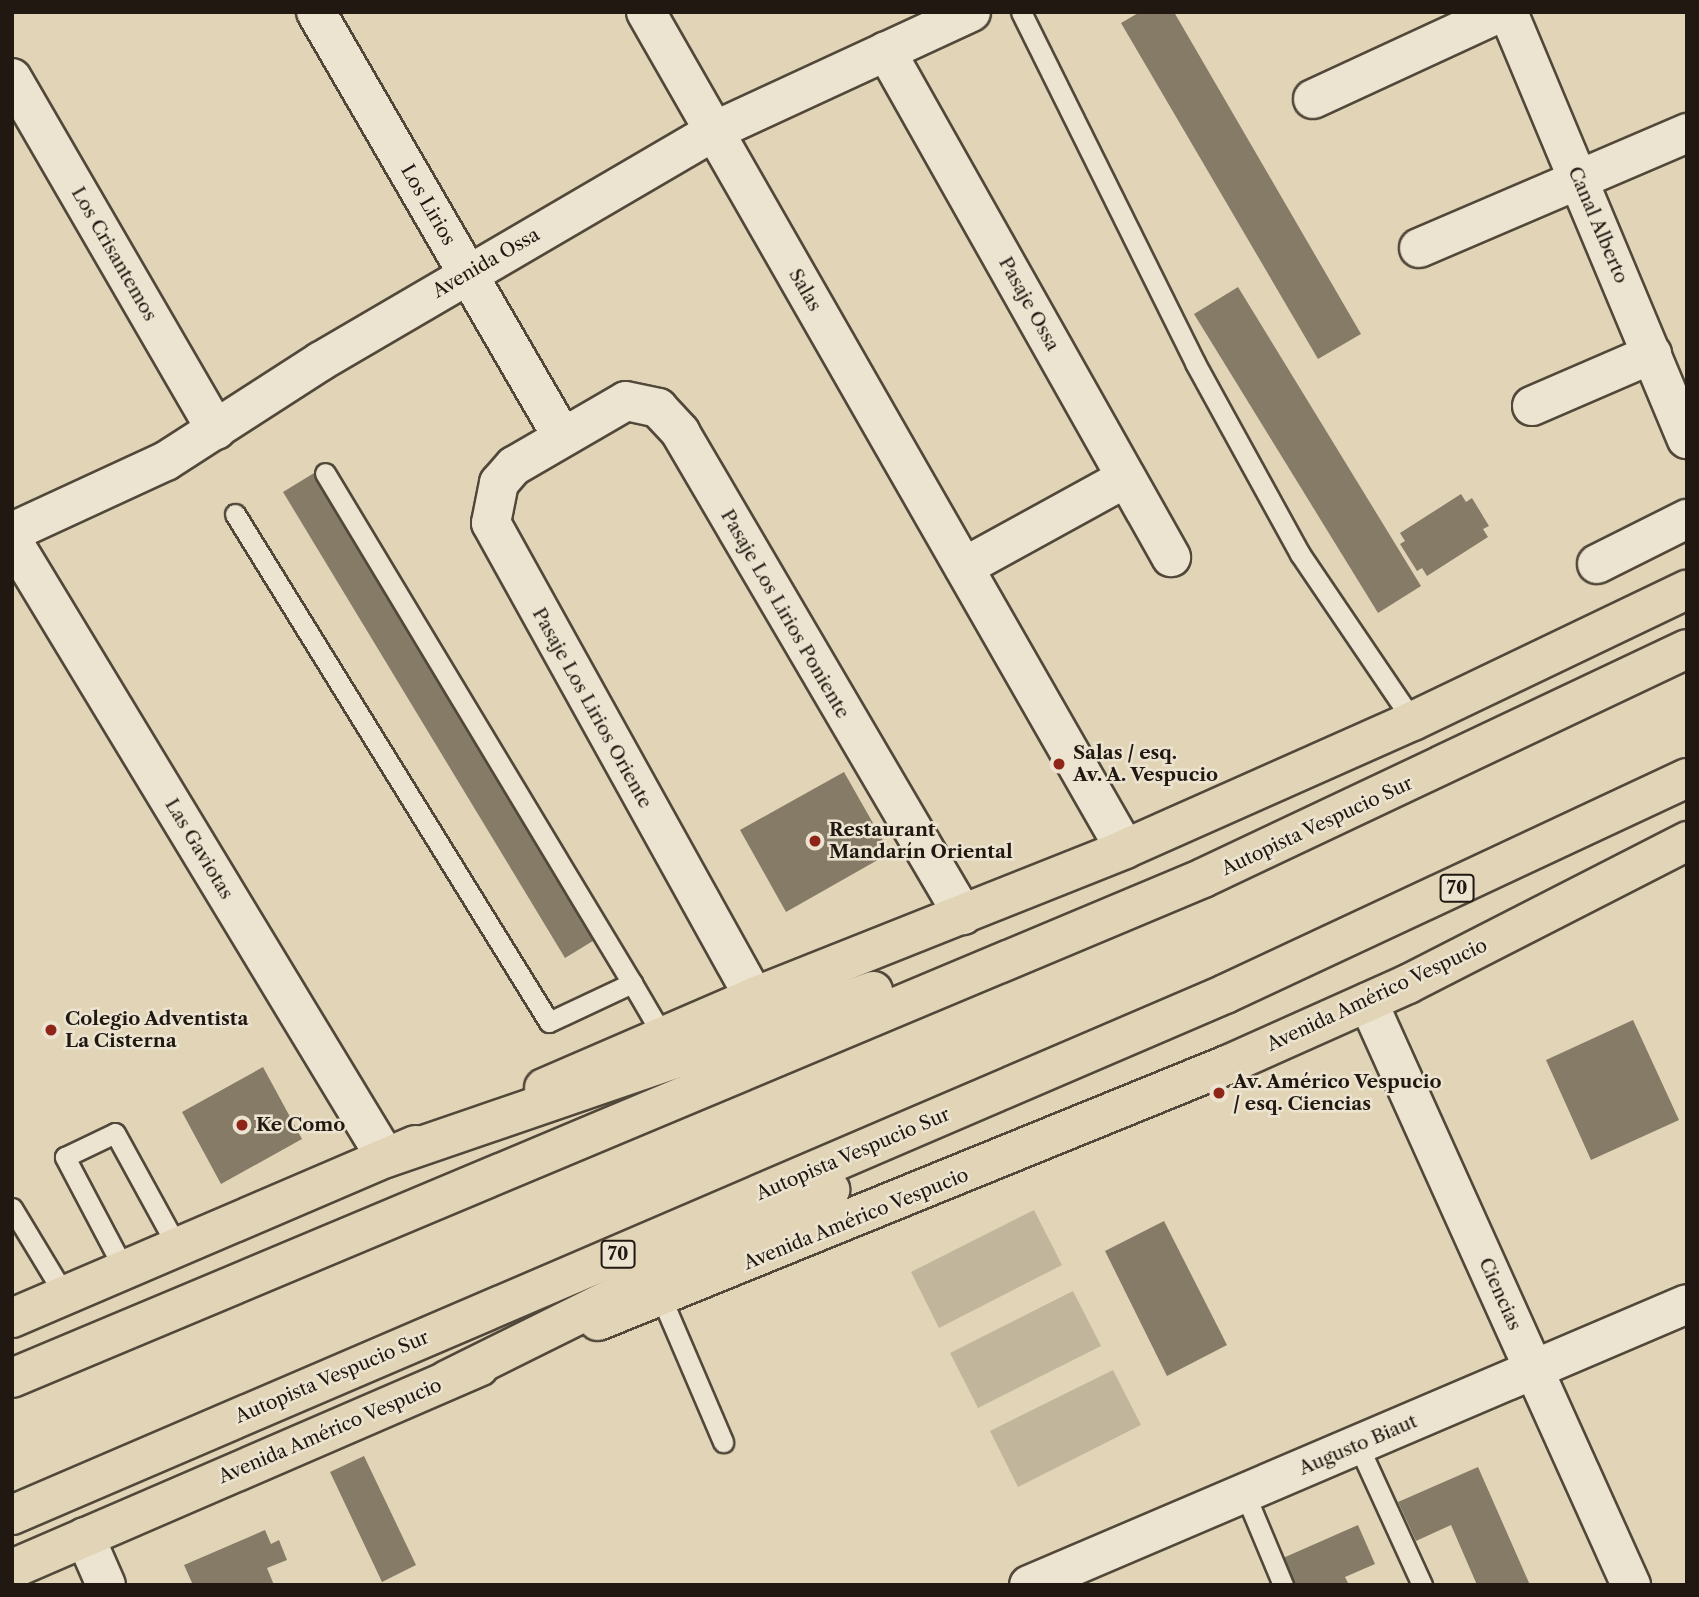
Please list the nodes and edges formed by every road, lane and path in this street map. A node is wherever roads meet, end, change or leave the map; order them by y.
1 (316, 12) edge
2 (646, 12) edge
3 (971, 12) edge
4 (1021, 12) edge
5 (1501, 12) edge
6 (1508, 12) edge
7 (886, 51) junction
8 (12, 78) edge
9 (1313, 99) dead end
10 (714, 131) junction
11 (1687, 133) edge
12 (1578, 178) junction
13 (1419, 248) dead end
14 (467, 274) junction
15 (1653, 354) junction
16 (1531, 406) dead end
17 (216, 430) junction
18 (561, 435) junction
19 (1687, 439) edge
20 (325, 473) dead end
21 (1126, 478) junction
22 (235, 514) dead end
23 (1687, 519) edge
24 (12, 532) edge
25 (12, 540) edge
26 (1171, 557) dead end
27 (1597, 564) dead end
28 (964, 568) junction
29 (1687, 590) edge
30 (1687, 649) edge
31 (1413, 721) junction
32 (1687, 778) edge
33 (1687, 841) edge
34 (1125, 849) junction
35 (1203, 878) junction
36 (963, 915) junction
37 (632, 984) junction
38 (1225, 994) junction
39 (754, 997) junction
40 (1368, 1002) junction
41 (663, 1036) junction
42 (386, 1158) junction
43 (12, 1208) edge
44 (178, 1248) junction
45 (125, 1271) junction
46 (65, 1296) junction
47 (661, 1297) junction
48 (1687, 1304) edge
49 (12, 1318) edge
50 (1534, 1370) junction
51 (12, 1378) edge
52 (447, 1380) junction
53 (723, 1442) dead end
54 (1358, 1445) junction
55 (1244, 1494) junction
56 (12, 1515) edge
57 (85, 1537) junction
58 (12, 1569) edge
59 (106, 1585) edge
60 (1029, 1585) edge
61 (1283, 1585) edge
62 (1422, 1585) edge
63 (1631, 1585) edge

1 - 14 street, Los Lirios
2 - 10 street, Salas
3 - 7 street, Avenida Ossa
4 - 31 lane
5 - 9 street
6 - 12 street, Canal Alberto
7 - 10 street, Avenida Ossa
7 - 21 street, Pasaje Ossa
8 - 17 street, Los Crisantemos
10 - 14 street, Avenida Ossa
10 - 28 street, Salas
11 - 12 street
12 - 13 street
12 - 15 street, Canal Alberto
14 - 17 street, Avenida Ossa
14 - 18 street, Los Lirios
15 - 16 street
15 - 19 street, Canal Alberto
17 - 24 street, Avenida Ossa
18 - 36 street, Pasaje Los Lirios Poniente
18 - 39 street, Pasaje Los Lirios Oriente
20 - 37 lane
21 - 26 street, Pasaje Ossa
21 - 28 street
22 - 37 lane
23 - 27 street
25 - 42 street, Las Gaviotas
28 - 34 street, Salas
29 - 31 main road
30 - 35 main road, Autopista Vespucio Sur
31 - 34 main road
32 - 38 main road, Autopista Vespucio Sur / 70
33 - 40 main road, Avenida Américo Vespucio
34 - 36 main road
35 - 42 main road
35 - 51 main road, Autopista Vespucio Sur
36 - 39 main road
37 - 41 lane
38 - 52 main road
38 - 56 main road, Autopista Vespucio Sur / 70
39 - 41 main road
40 - 47 main road, Avenida Américo Vespucio
40 - 50 street, Ciencias
41 - 42 main road
42 - 44 main road
43 - 46 lane
44 - 45 main road
44 - 45 lane
45 - 46 main road
46 - 49 main road
47 - 52 main road, Avenida Américo Vespucio
47 - 53 lane
48 - 50 street, Augusto Biaut
50 - 54 street, Augusto Biaut
50 - 63 street, Ciencias
52 - 57 main road, Avenida Américo Vespucio
54 - 55 street, Augusto Biaut
54 - 62 lane
55 - 60 street, Augusto Biaut
55 - 61 lane
57 - 58 main road, Avenida Américo Vespucio
57 - 59 street

